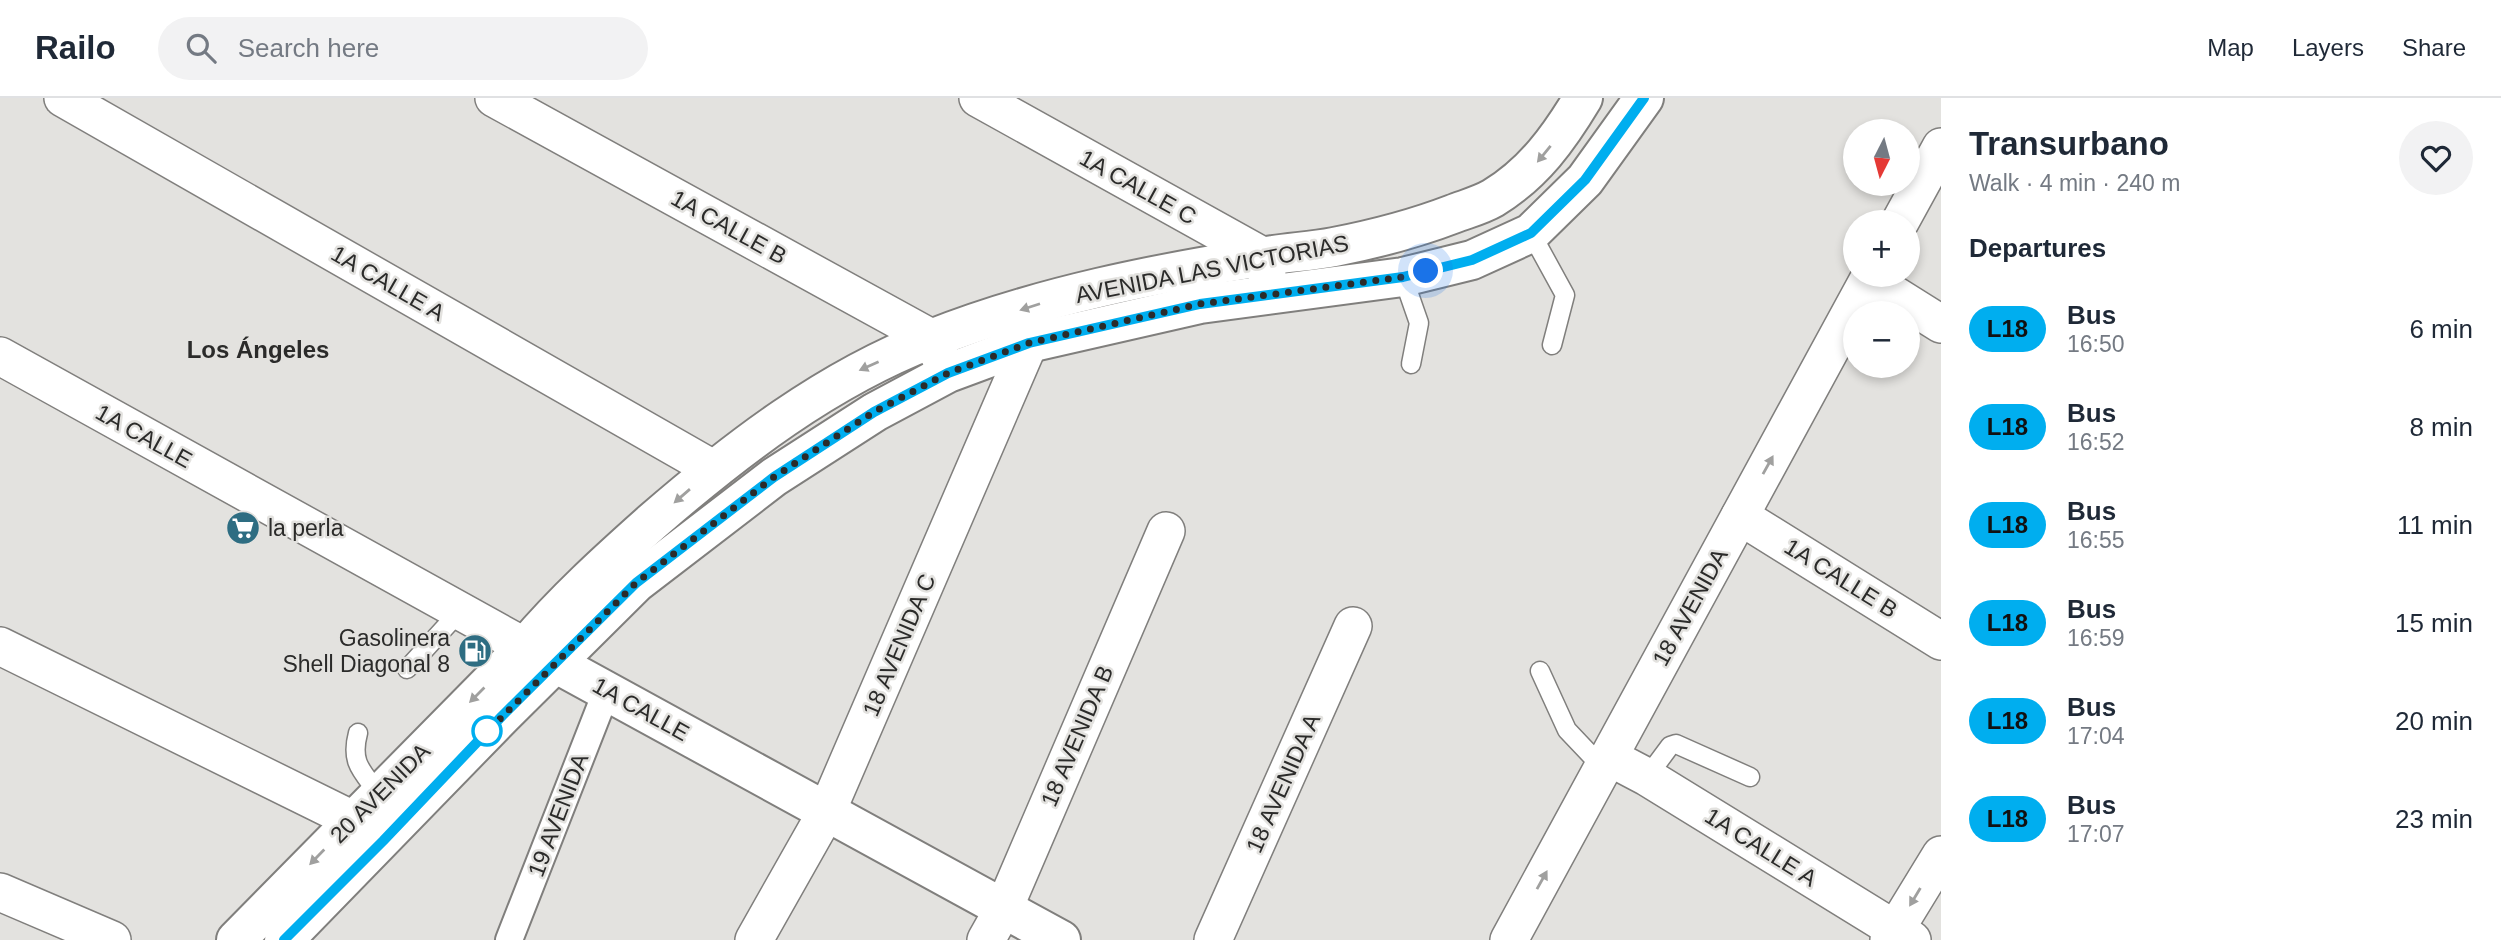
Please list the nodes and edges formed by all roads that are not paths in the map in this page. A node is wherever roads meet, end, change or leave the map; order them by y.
1 (63, 98) edge
2 (494, 98) edge
3 (978, 98) edge
4 (1583, 98) edge
5 (1644, 98) edge
6 (1941, 147) edge
7 (1907, 210) edge
8 (1531, 233) junction
9 (1264, 257) junction
10 (1403, 277) junction
11 (1865, 287) edge
12 (1885, 287) edge
13 (1270, 295) junction
14 (1941, 324) edge
15 (931, 338) junction
16 (1029, 343) junction
17 (1552, 345) dead end
18 (0, 356) edge
19 (1411, 364) dead end
20 (948, 373) junction
21 (713, 469) junction
22 (1740, 516) junction
23 (1166, 531) dead end
24 (460, 611) junction
25 (1353, 626) dead end
26 (1941, 641) edge
27 (0, 646) edge
28 (540, 654) junction
29 (407, 669) dead end
30 (1540, 671) dead end
31 (607, 690) junction
32 (358, 733) dead end
33 (1606, 762) junction
34 (1647, 777) junction
35 (1750, 777) dead end
36 (366, 807) junction
37 (827, 811) junction
38 (1941, 855) edge
39 (0, 892) edge
40 (995, 924) edge
41 (1899, 937) edge
42 (112, 940) edge
43 (236, 940) edge
44 (284, 940) edge
45 (509, 940) edge
46 (754, 940) edge
47 (1061, 940) edge
48 (1213, 940) edge
49 (1509, 940) edge

1 - 21 street, 1A CALLE A
2 - 15 street, 1A CALLE B
3 - 9 street, 1A CALLE C
4 -> 9 street, AVENIDA LAS VICTORIAS
5 - 8 street, AVENIDA LAS VICTORIAS
6 - 7 street
8 - 10 street, AVENIDA LAS VICTORIAS
8 - 17 lane
9 - 13 street
9 -> 15 street, AVENIDA LAS VICTORIAS
10 - 13 street, AVENIDA LAS VICTORIAS
10 - 19 lane
22 -> 11 street, 18 AVENIDA
12 - 14 street
13 - 16 street, AVENIDA LAS VICTORIAS
15 - 20 street
15 -> 21 street, AVENIDA LAS VICTORIAS
16 - 20 street, AVENIDA LAS VICTORIAS
16 - 37 street, 18 AVENIDA C
18 - 24 street, 1A CALLE
20 - 28 street, AVENIDA LAS VICTORIAS
21 -> 28 street, AVENIDA LAS VICTORIAS
22 - 26 street, 1A CALLE B
22 - 33 street, 18 AVENIDA
23 - 40 street, 18 AVENIDA B
24 - 28 street, 1A CALLE
24 - 29 lane
25 - 48 street, 18 AVENIDA A
27 - 36 street
28 - 31 street, 1A CALLE
28 -> 36 street, 20 AVENIDA
28 - 44 street, 20 AVENIDA
30 - 33 lane
31 - 37 street, 1A CALLE
31 - 45 street, 19 AVENIDA
32 - 36 lane
33 - 34 street, 1A CALLE A
49 -> 33 street, 18 AVENIDA
34 - 35 lane
34 - 41 street, 1A CALLE A
36 -> 43 street, 20 AVENIDA
37 - 40 street, 1A CALLE
37 - 46 street, 18 AVENIDA C
38 -> 41 street
39 - 42 street
40 - 47 street, 1A CALLE

